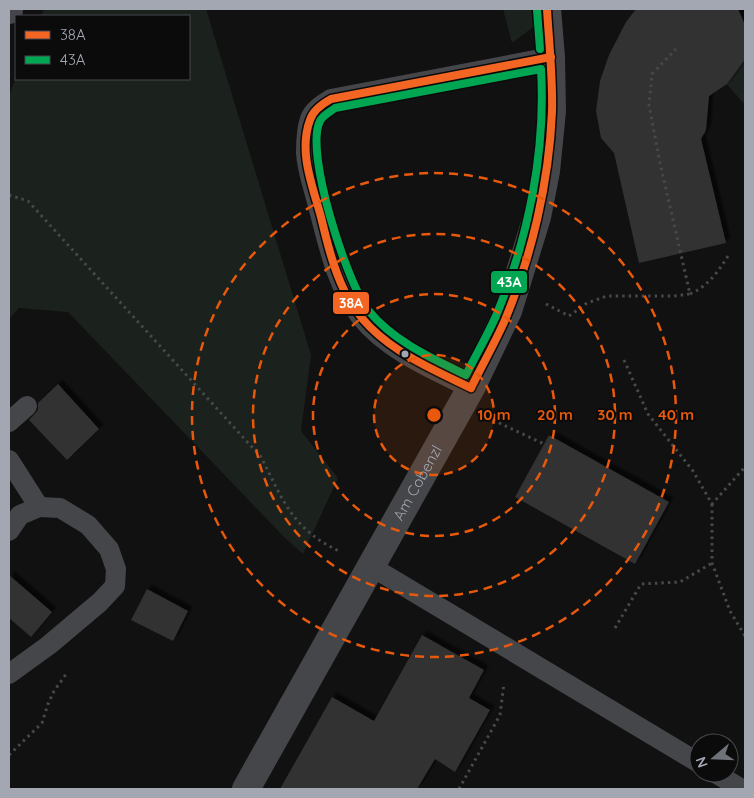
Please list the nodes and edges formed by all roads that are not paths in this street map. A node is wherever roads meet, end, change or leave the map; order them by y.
1 (547, 9) edge
2 (550, 56) junction
3 (471, 388) junction
4 (27, 406) dead end
5 (9, 422) edge
6 (9, 460) edge
7 (40, 506) junction
8 (9, 531) edge
9 (372, 566) junction
10 (9, 674) edge
11 (689, 757) edge
12 (246, 789) edge

1 - 2 street, Am Cobenzl
2 - 3 street, Am Cobenzl
2 - 3 lane
3 - 9 street, Am Cobenzl
4 - 5 lane
6 - 7 lane
7 - 8 lane
7 - 10 lane
9 - 11 lane
9 - 12 street, Am Cobenzl

